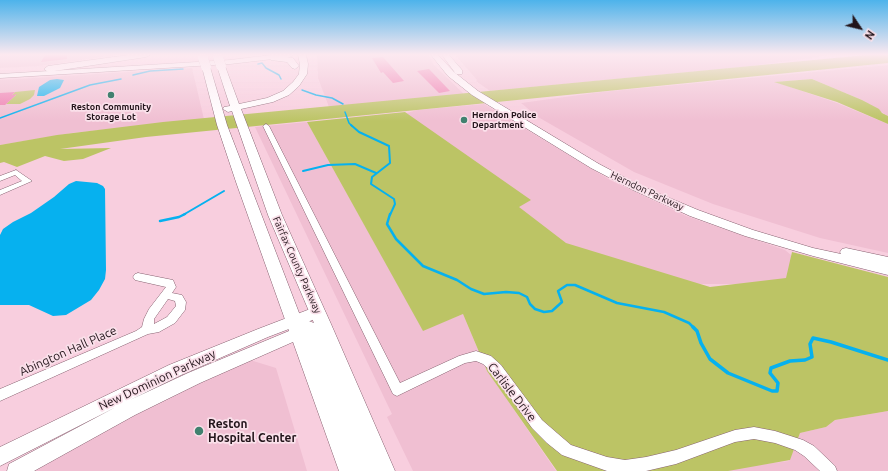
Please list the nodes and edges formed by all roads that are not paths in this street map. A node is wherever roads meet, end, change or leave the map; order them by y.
1 (214, 77) edge
2 (225, 77) edge
3 (226, 77) edge
4 (292, 77) edge
5 (301, 77) edge
6 (455, 77) edge
7 (463, 77) edge
8 (287, 84) junction
9 (280, 96) junction
10 (235, 106) junction
11 (218, 109) junction
12 (266, 126) dead end
13 (246, 137) junction
14 (0, 179) edge
15 (0, 193) edge
16 (888, 261) edge
17 (888, 270) edge
18 (138, 278) dead end
19 (166, 295) junction
20 (309, 324) junction
21 (146, 330) junction
22 (0, 395) edge
23 (0, 458) edge
24 (348, 468) edge
25 (16, 471) edge
26 (369, 471) edge
27 (386, 471) edge
28 (830, 471) edge

1 - 11 highway, Fairfax County Parkway
2 - 10 highway, Fairfax County Parkway
3 - 8 highway
4 - 8 highway
5 - 9 highway
6 - 17 main road, Herndon Parkway
7 - 16 main road, Herndon Parkway
8 - 10 highway
9 - 10 highway
9 - 13 highway
10 - 11 highway
10 - 13 highway, Fairfax County Parkway
11 - 20 highway, Fairfax County Parkway
12 - 28 street, Carlisle Drive
13 - 20 highway, Fairfax County Parkway
14 - 15 street
18 - 19 street
19 - 21 street
19 - 21 street, Abington Hall Place
20 - 23 main road, New Dominion Parkway
20 - 24 highway, Fairfax County Parkway
20 - 25 main road, New Dominion Parkway
20 - 26 highway
20 - 27 highway, Fairfax County Parkway
21 - 22 street, Abington Hall Place

